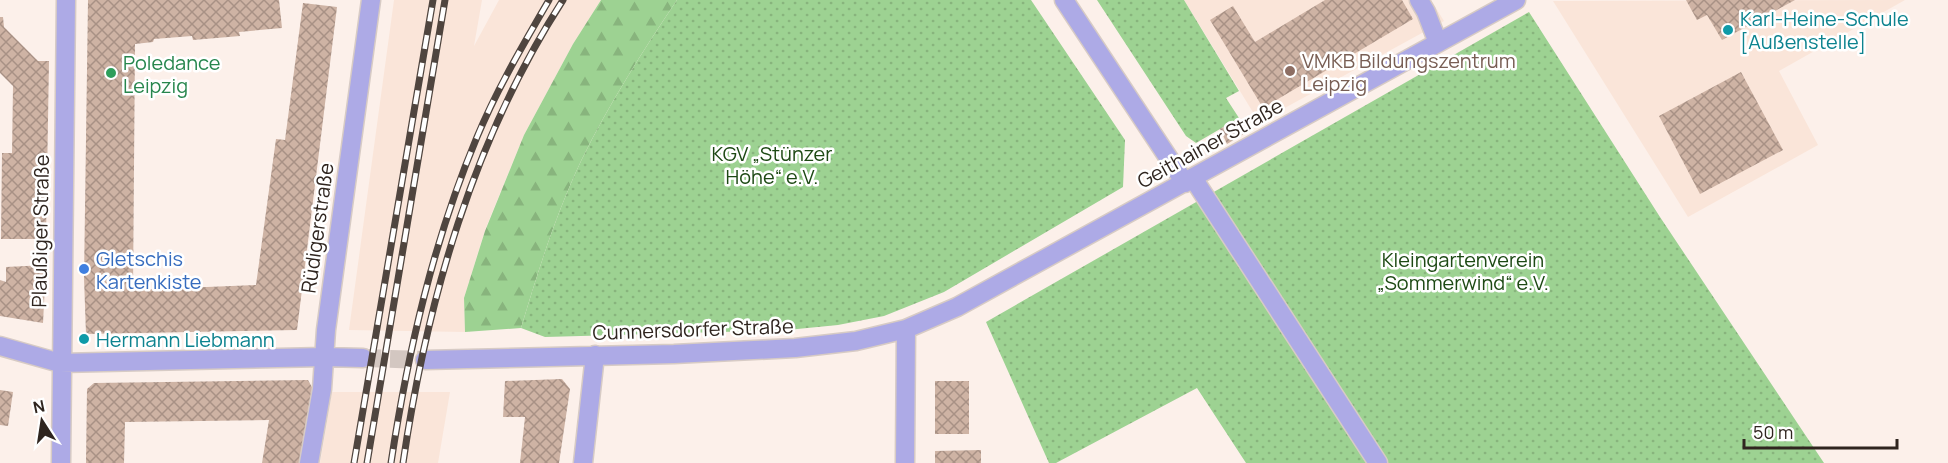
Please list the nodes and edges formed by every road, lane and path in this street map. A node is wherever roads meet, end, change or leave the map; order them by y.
1 (66, 0) edge
2 (371, 0) edge
3 (1064, 0) edge
4 (1419, 0) edge
5 (1516, 0) edge
6 (1438, 43) junction
7 (1189, 180) junction
8 (957, 307) joint
9 (906, 329) junction
10 (0, 346) edge
11 (595, 355) junction
12 (324, 357) junction
13 (363, 358) tunnel mouth
14 (425, 360) tunnel mouth
15 (60, 363) junction
16 (61, 463) edge
17 (309, 463) edge
18 (583, 463) edge
19 (905, 463) edge
20 (1378, 463) edge

1 - 15 street, Plaußiger Straße
2 - 12 street, Rüdigerstraße
3 - 7 street
4 - 6 street
5 - 6 street, Geithainer Straße
6 - 7 street, Geithainer Straße
7 - 8 street, Geithainer Straße
7 - 20 street
8 - 9 street, Cunnersdorfer Straße
9 - 11 street, Cunnersdorfer Straße
9 - 19 street
10 - 15 street
11 - 14 street, Cunnersdorfer Straße
11 - 18 street
12 - 13 street
12 - 15 street
12 - 17 street, Rüdigerstraße
15 - 16 street, Plaußiger Straße

